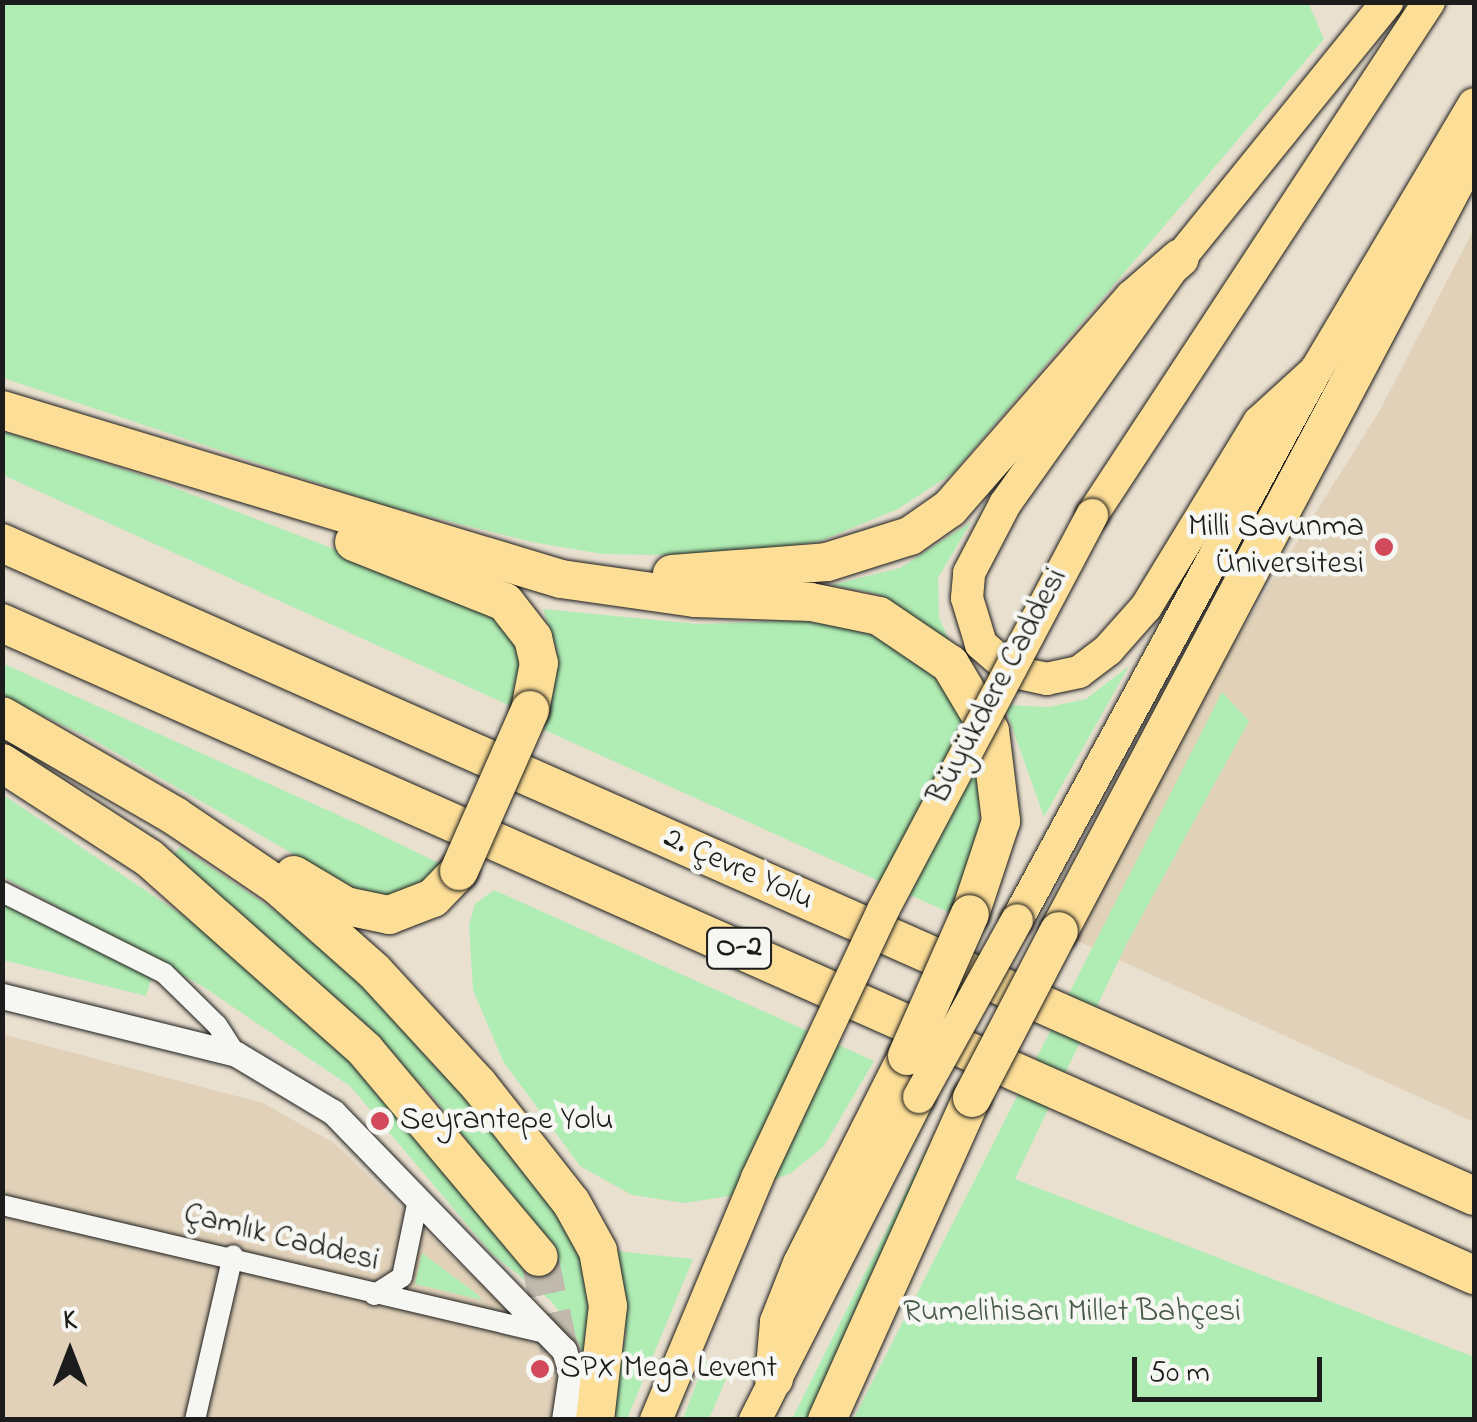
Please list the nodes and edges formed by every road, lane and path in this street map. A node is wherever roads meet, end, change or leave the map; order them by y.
1 (1387, 2) edge
2 (1428, 2) edge
3 (1474, 104) edge
4 (1474, 147) edge
5 (1180, 258) junction
6 (1316, 370) junction
7 (10, 412) edge
8 (2, 543) edge
9 (477, 554) junction
10 (2, 623) edge
11 (2, 716) edge
12 (2, 763) edge
13 (107, 776) junction
14 (2, 892) edge
15 (2, 996) edge
16 (236, 1054) junction
17 (1474, 1196) edge
18 (418, 1200) junction
19 (2, 1205) edge
20 (233, 1255) junction
21 (539, 1257) tunnel mouth
22 (1474, 1275) edge
23 (374, 1294) junction
24 (544, 1333) junction
25 (774, 1379) junction
26 (195, 1420) edge
27 (564, 1420) edge
28 (595, 1420) edge
29 (656, 1420) edge
30 (755, 1420) edge
31 (826, 1420) edge

1 - 5 main road
2 - 29 main road, Büyükdere Caddesi, bridge
3 - 6 main road
4 - 31 highway, bridge
5 - 6 main road
5 - 9 highway
6 - 25 main road, bridge
7 - 9 highway
7 - 13 highway, bridge
8 - 17 highway, 2. Çevre Yolu / O-2
9 - 25 highway, bridge
10 - 22 highway, O-2
11 - 13 highway
12 - 21 highway
13 - 28 highway
14 - 16 street
15 - 16 street
16 - 18 street
18 - 23 street
18 - 24 street
19 - 20 street, Çamlık Caddesi
20 - 23 street, Çamlık Caddesi
20 - 26 street
23 - 24 street, Çamlık Caddesi
24 - 27 street
25 - 30 main road

